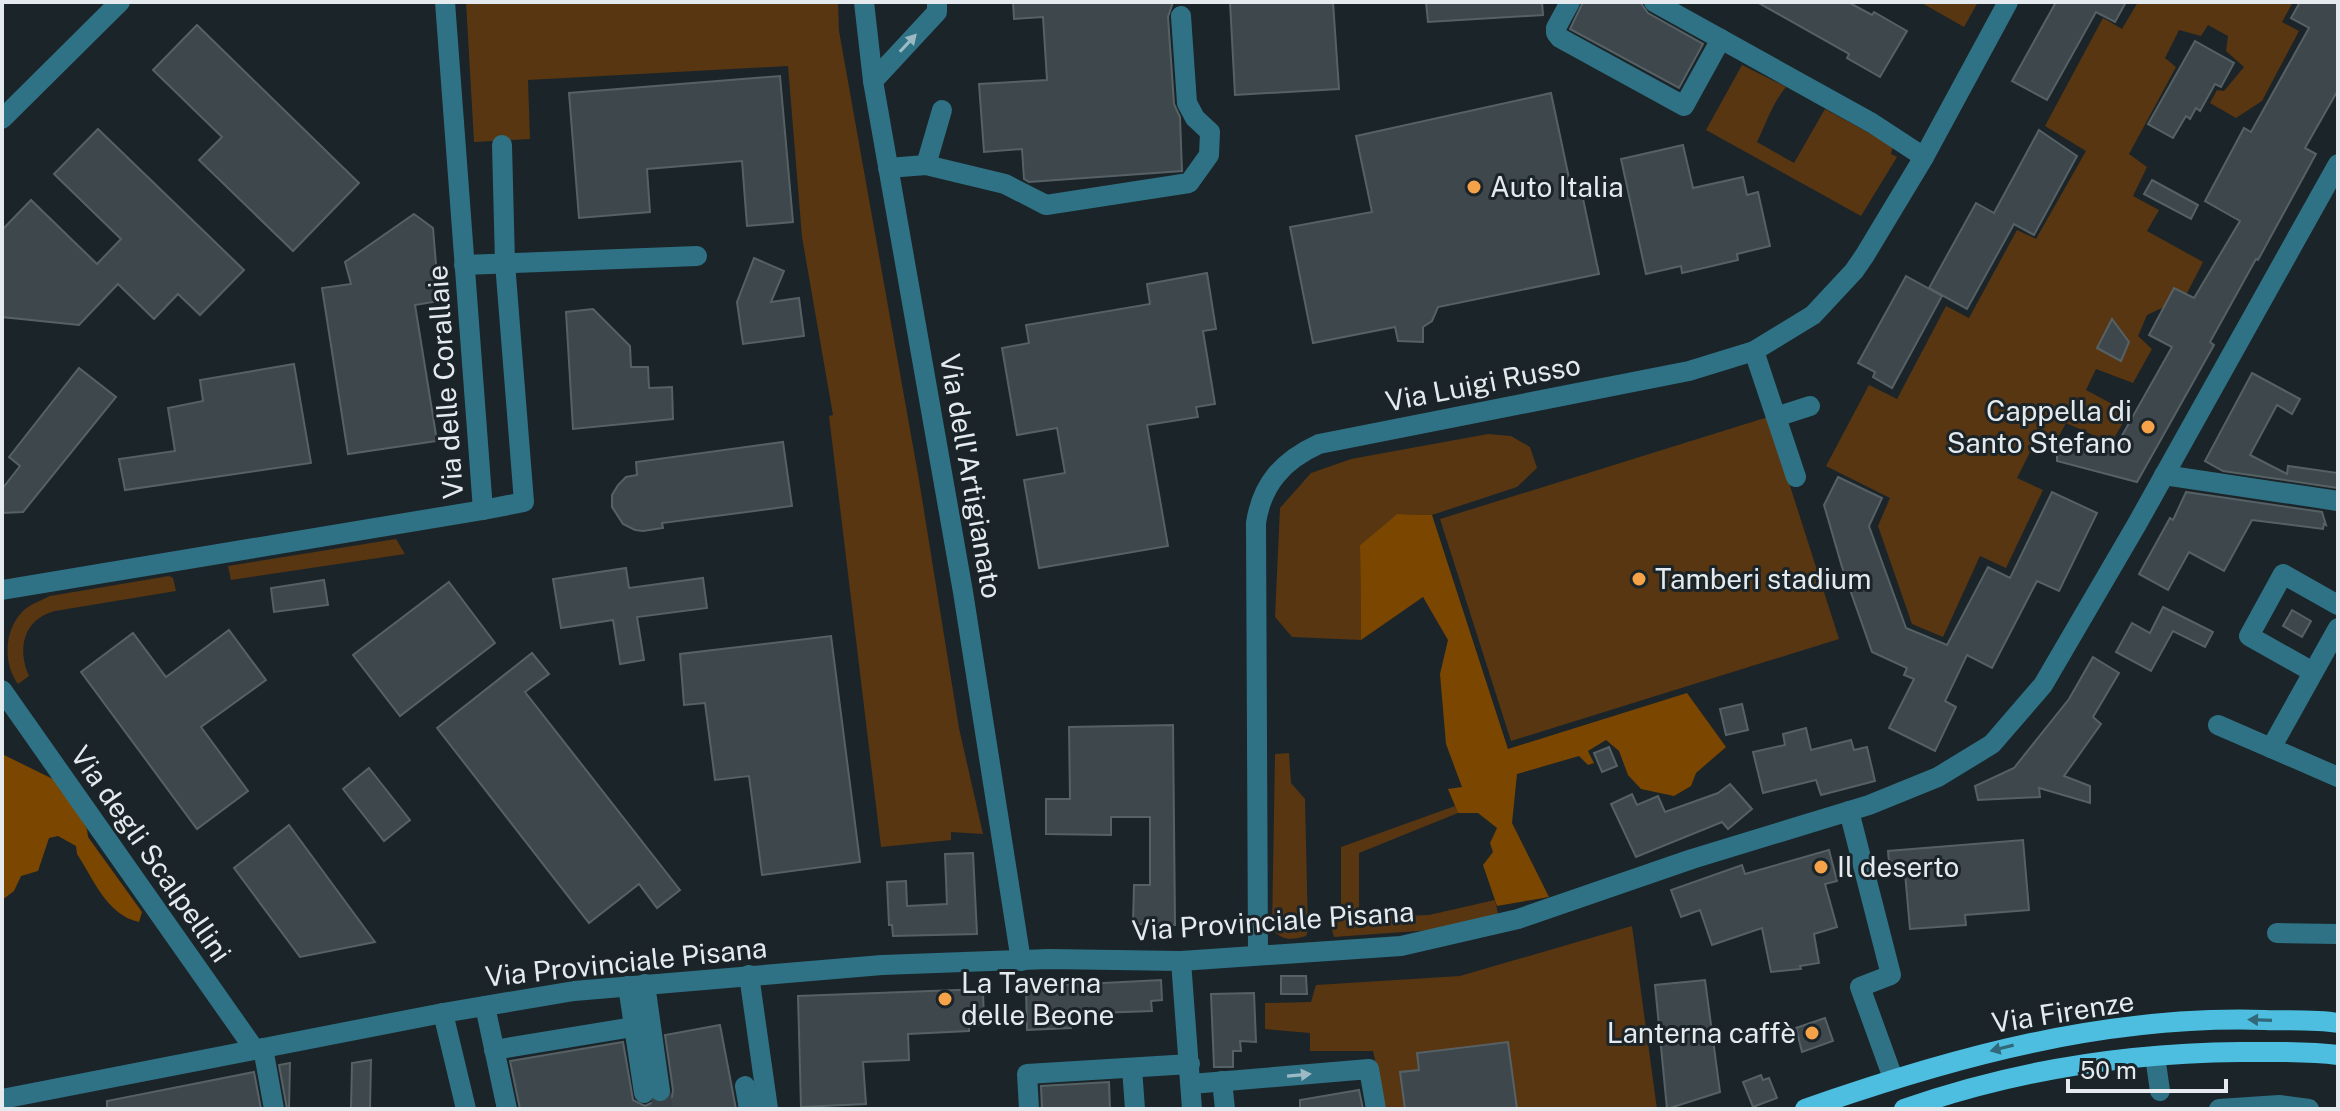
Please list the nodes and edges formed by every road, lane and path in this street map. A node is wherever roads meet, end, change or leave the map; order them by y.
1 (120, 2) edge
2 (445, 2) edge
3 (864, 2) edge
4 (937, 2) edge
5 (1570, 2) edge
6 (1654, 2) edge
7 (2008, 2) edge
8 (1181, 16) dead end
9 (1721, 39) junction
10 (873, 81) junction
11 (942, 110) dead end
12 (2, 119) edge
13 (502, 145) dead end
14 (1924, 157) junction
15 (2338, 164) edge
16 (926, 165) junction
17 (888, 168) junction
18 (697, 256) dead end
19 (505, 263) junction
20 (464, 265) junction
21 (1754, 351) junction
22 (1810, 406) dead end
23 (1776, 417) junction
24 (2164, 475) junction
25 (1796, 477) dead end
26 (2338, 501) edge
27 (483, 510) junction
28 (2, 590) edge
29 (2338, 605) edge
30 (2338, 628) edge
31 (2313, 672) junction
32 (2, 690) edge
33 (2218, 725) dead end
34 (2271, 748) junction
35 (2338, 777) edge
36 (1849, 811) junction
37 (2277, 933) dead end
38 (2338, 934) edge
39 (1258, 955) junction
40 (1021, 961) junction
41 (1181, 961) junction
42 (749, 975) junction
43 (637, 985) junction
44 (485, 1006) junction
45 (443, 1013) junction
46 (2338, 1023) edge
47 (633, 1027) junction
48 (259, 1049) junction
49 (494, 1050) junction
50 (2338, 1055) edge
51 (2155, 1056) junction
52 (1132, 1068) junction
53 (1190, 1074) junction
54 (1893, 1078) junction
55 (1217, 1082) junction
56 (745, 1086) dead end
57 (2160, 1091) dead end
58 (2, 1099) edge
59 (1945, 1103) edge
60 (274, 1109) edge
61 (466, 1109) edge
62 (507, 1109) edge
63 (749, 1109) edge
64 (768, 1109) edge
65 (1029, 1109) edge
66 (1135, 1109) edge
67 (1192, 1109) edge
68 (1225, 1109) edge
69 (1376, 1109) edge
70 (1805, 1109) edge
71 (1904, 1109) edge
72 (2219, 1109) edge
73 (2309, 1109) edge

1 - 12 street
2 - 20 street, Via delle Corallaie
3 - 10 street, Via dell'Artigianato
10 -> 4 street
5 - 9 street
6 - 9 street
7 - 14 street, Via Luigi Russo
8 - 16 street
9 - 14 street
10 - 17 street, Via dell'Artigianato
11 - 16 street
13 - 19 street
14 - 21 street, Via Luigi Russo
15 - 24 street, Via Provinciale Pisana
16 - 17 street
17 - 40 street, Via dell'Artigianato
18 - 19 street
19 - 20 street
19 - 27 street
20 - 27 street, Via delle Corallaie
21 - 23 street
21 - 39 street, Via Luigi Russo
22 - 23 street
23 - 25 street
24 - 26 street
24 - 36 street, Via Provinciale Pisana
27 - 28 street, Via delle Corallaie
29 - 31 street
30 - 31 street
31 - 34 street
32 - 48 street, Via degli Scalpellini
33 - 34 street
34 - 35 street
36 - 39 street, Via Provinciale Pisana
36 - 54 street
37 - 38 street
39 - 41 street, Via Provinciale Pisana
40 - 41 street, Via Provinciale Pisana
40 - 42 street, Via Provinciale Pisana
41 - 53 street
42 - 43 street, Via Provinciale Pisana
42 - 64 street
43 - 44 street, Via Provinciale Pisana
43 - 47 street
43 - 47 street
44 - 45 street, Via Provinciale Pisana
44 - 49 street
45 - 48 street, Via Provinciale Pisana
45 - 61 street
46 -> 54 main road, Via Firenze
47 - 49 street
48 - 58 street, Via Provinciale Pisana
48 - 60 street
49 - 62 street
50 - 51 main road, Via Firenze
51 - 57 street
51 - 59 main road, Via Firenze
52 - 53 street
52 - 65 street
52 - 66 street
53 - 55 street
53 - 67 street
54 - 70 main road, Via Firenze
55 - 68 street
55 -> 69 street
56 - 63 street
59 - 71 main road, Via Firenze
72 - 73 street

